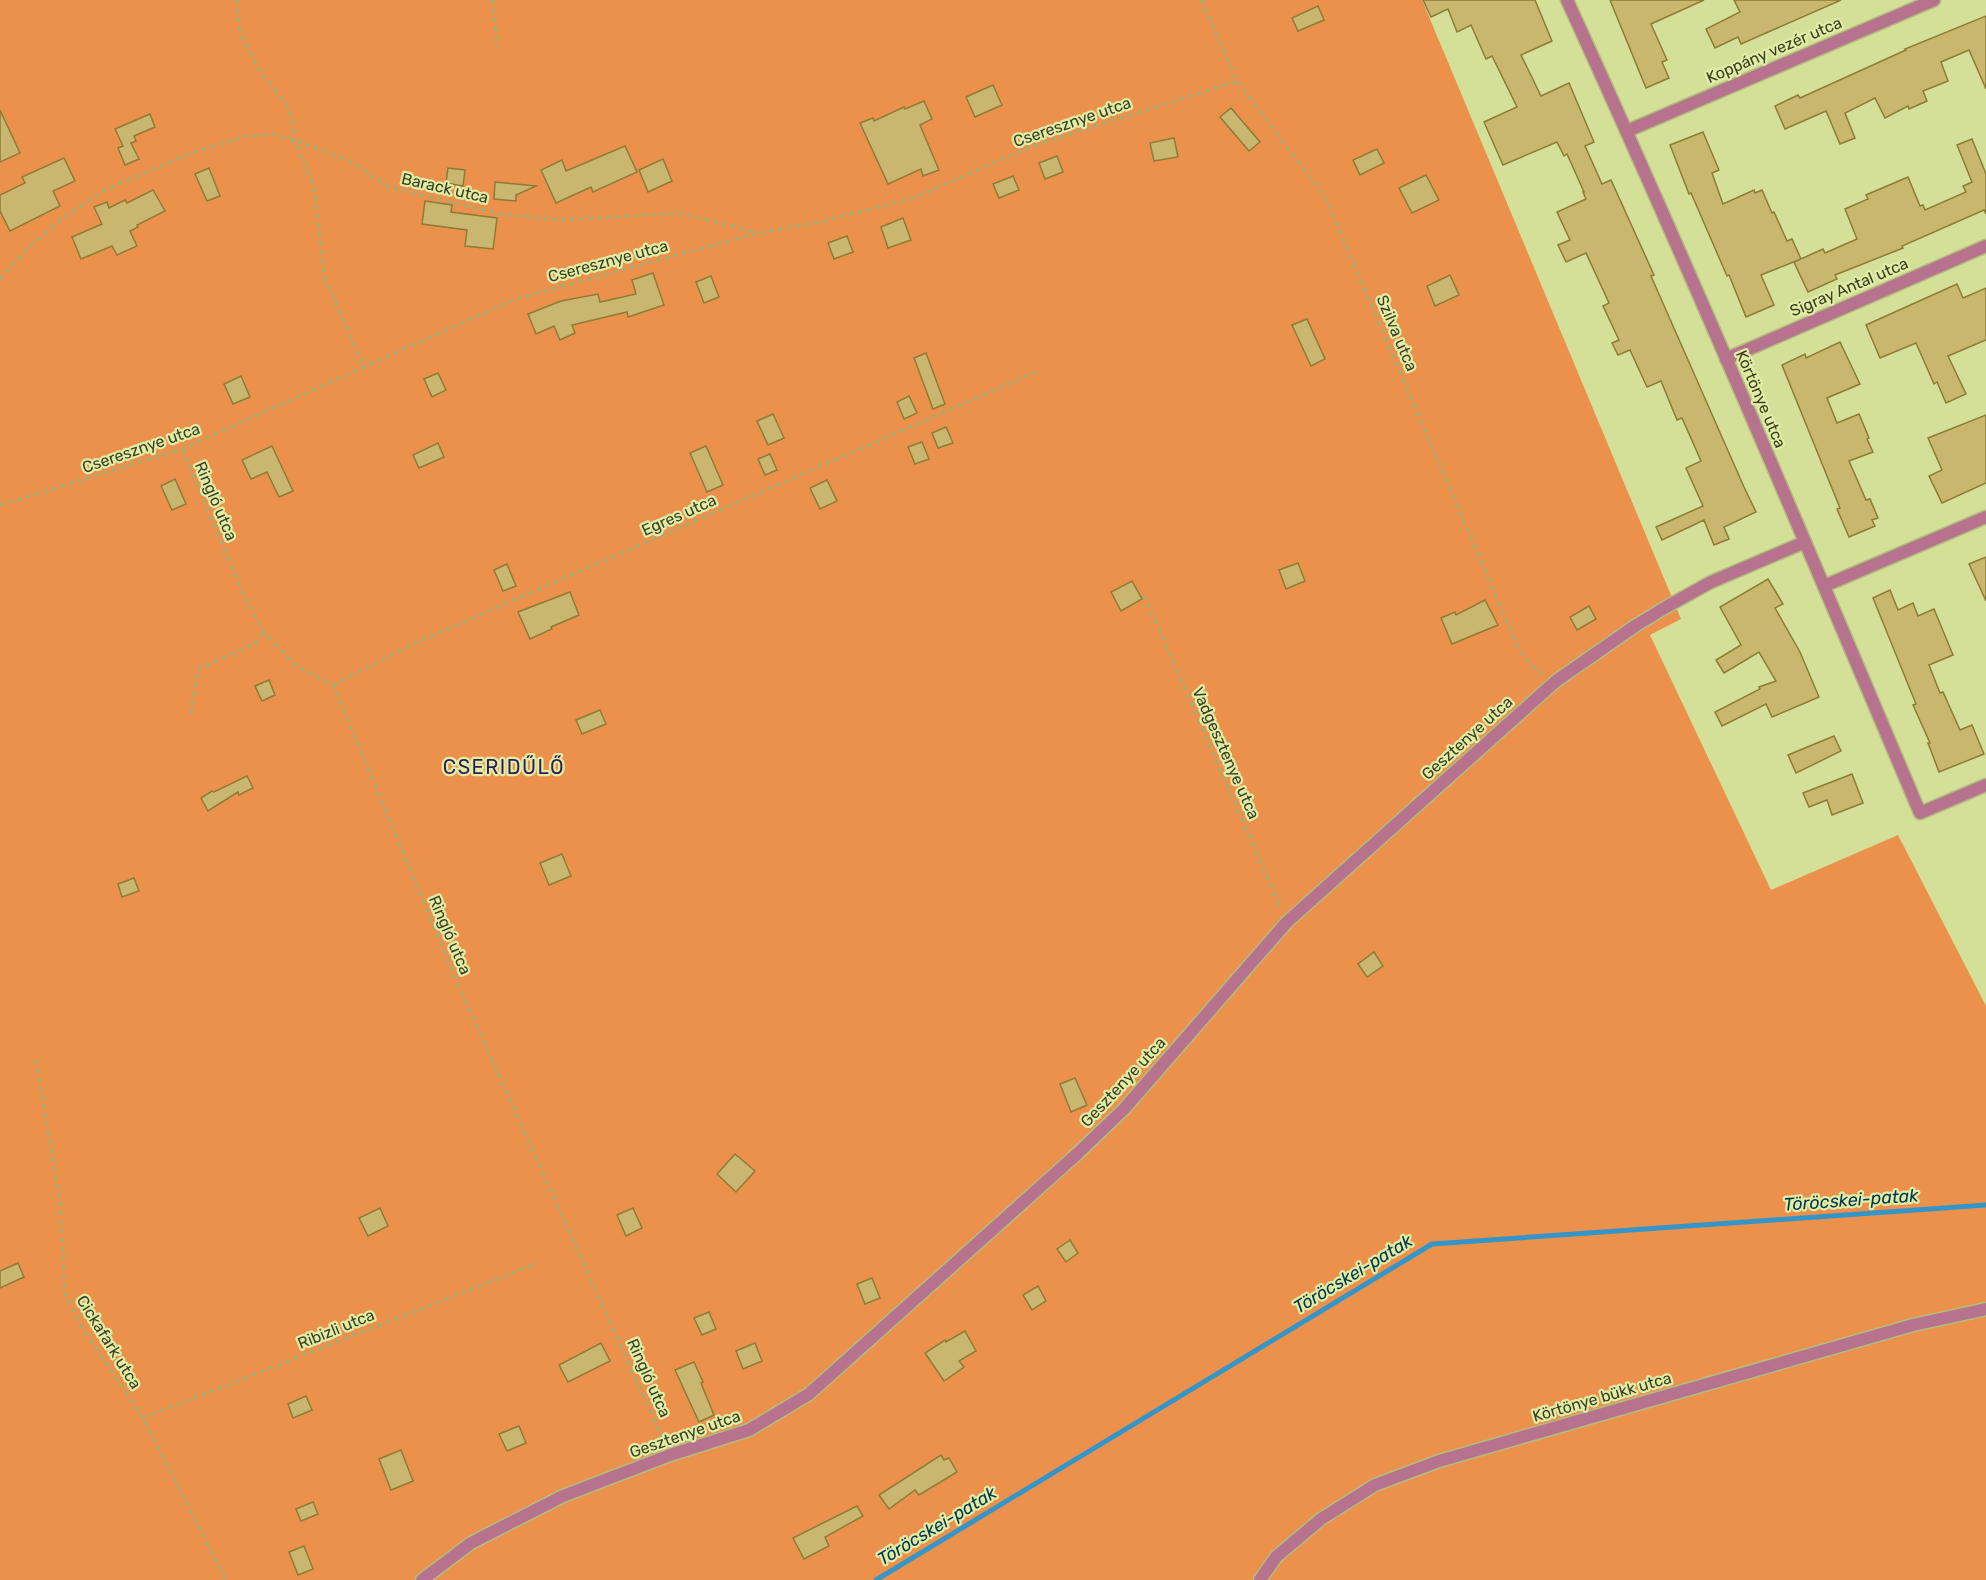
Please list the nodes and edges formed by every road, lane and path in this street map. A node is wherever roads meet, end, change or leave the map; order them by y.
1 (237, 0) edge
2 (492, 0) edge
3 (1201, 0) edge
4 (1567, 0) edge
5 (1934, 0) edge
6 (498, 47) dead end
7 (1237, 81) junction
8 (1627, 131) junction
9 (294, 140) junction
10 (758, 233) junction
11 (1986, 246) edge
12 (0, 279) edge
13 (1726, 359) junction
14 (364, 367) junction
15 (1036, 372) dead end
16 (182, 449) junction
17 (0, 505) edge
18 (1986, 517) edge
19 (1805, 542) junction
20 (1824, 586) junction
21 (1144, 595) dead end
22 (264, 632) junction
23 (1556, 681) junction
24 (333, 685) junction
25 (191, 714) dead end
26 (1986, 785) edge
27 (1287, 922) junction
28 (36, 1060) dead end
29 (538, 1263) dead end
30 (1986, 1309) edge
31 (143, 1418) junction
32 (670, 1455) junction
33 (226, 1580) edge
34 (422, 1580) edge
35 (1260, 1580) edge

1 - 9 path
2 - 6 path
3 - 7 path, Szilva utca
4 - 8 street, Körtönye utca
5 - 8 street, Koppány vezér utca
7 - 10 path, Cseresznye utca
7 - 23 path, Szilva utca
8 - 13 street, Körtönye utca
9 - 10 path, Barack utca
9 - 12 path, Barack utca
9 - 14 path
10 - 14 path, Cseresznye utca
11 - 13 street, Sigray Antal utca
13 - 19 street, Körtönye utca
14 - 16 path, Cseresznye utca
15 - 24 path, Egres utca
16 - 17 path, Cseresznye utca
16 - 22 path, Ringló utca
18 - 20 street
19 - 20 street, Körtönye utca
19 - 23 street, Gesztenye utca
20 - 26 street, Körtönye utca
21 - 27 path, Vadgesztenye utca
22 - 24 path, Ringló utca
22 - 25 path
23 - 27 street, Gesztenye utca
24 - 32 path, Ringló utca
27 - 32 street, Gesztenye utca
28 - 31 path, Cickafark utca
29 - 31 path, Ribizli utca
30 - 35 street, Körtönye bükk utca
31 - 33 path, Cickafark utca
32 - 34 street, Gesztenye utca

